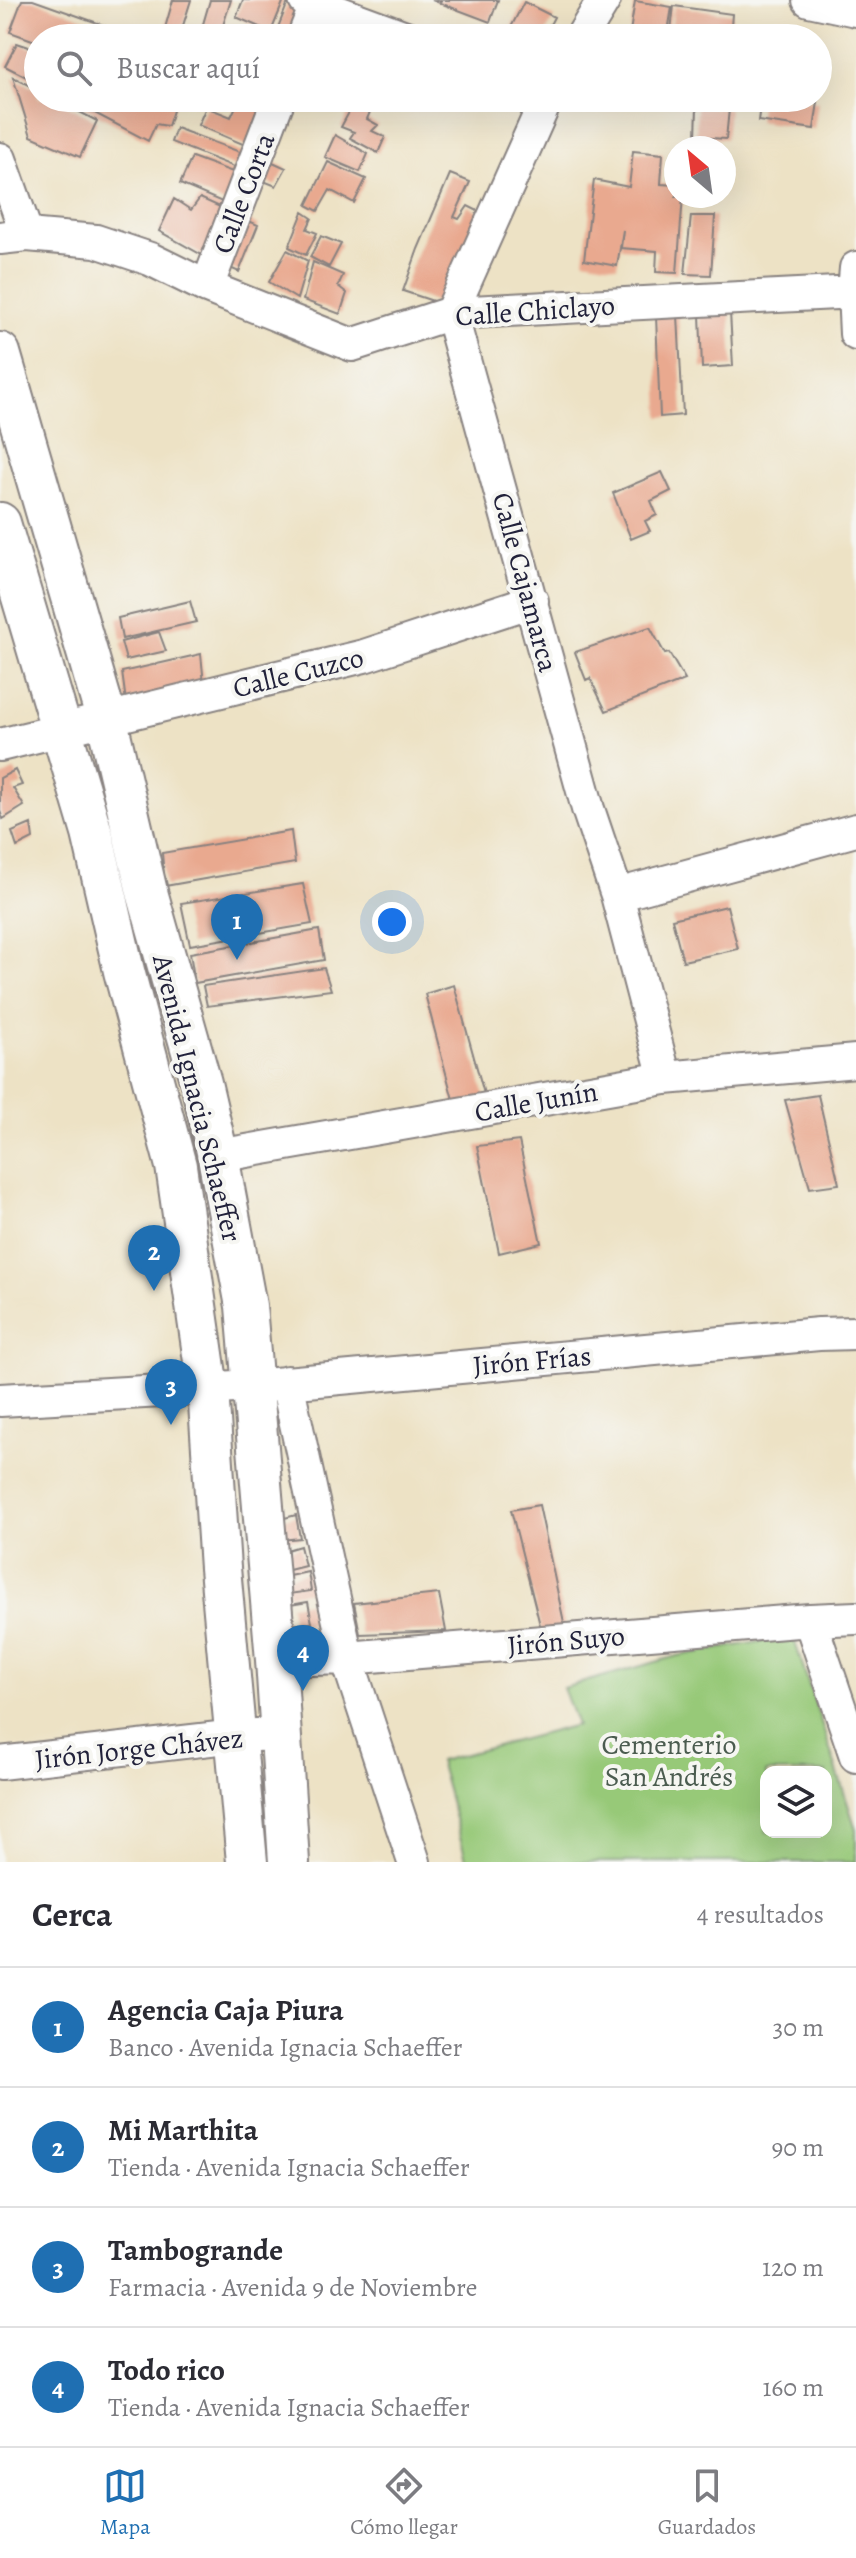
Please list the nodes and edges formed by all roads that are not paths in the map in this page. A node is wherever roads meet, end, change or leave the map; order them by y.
1 (604, 0) edge
2 (809, 0) edge
3 (313, 1) edge
4 (856, 10) edge
5 (307, 24) edge
6 (372, 24) edge
7 (589, 24) edge
8 (274, 112) edge
9 (541, 112) edge
10 (0, 159) edge
11 (13, 237) edge
12 (855, 284) edge
13 (207, 287) junction
14 (451, 313) junction
15 (856, 334) edge
16 (0, 353) edge
17 (0, 523) edge
18 (532, 601) junction
19 (107, 721) junction
20 (60, 729) junction
21 (0, 745) edge
22 (856, 830) edge
23 (617, 895) junction
24 (856, 1061) edge
25 (665, 1078) junction
26 (218, 1156) junction
27 (856, 1333) edge
28 (270, 1384) junction
29 (208, 1389) junction
30 (0, 1400) edge
31 (856, 1618) edge
32 (810, 1620) junction
33 (347, 1658) junction
34 (276, 1660) junction
35 (279, 1734) junction
36 (236, 1736) junction
37 (856, 1756) edge
38 (0, 1763) edge
39 (247, 1862) edge
40 (289, 1862) edge
41 (414, 1862) edge

1 - 7 street
2 - 4 street
3 - 5 street
3 - 6 street
8 - 13 street, Calle Corta
9 - 14 street
10 - 11 street
11 - 13 street, Calle Chiclayo
12 - 14 street, Calle Chiclayo
12 - 15 street
13 - 14 street, Calle Chiclayo
14 - 18 street, Calle Cajamarca
16 - 19 main road, Avenida Ignacia Schaeffer
17 - 20 main road, Avenida Ignacia Schaeffer
18 - 19 street, Calle Cuzco
18 - 23 street, Calle Cajamarca
19 - 20 street, Calle Cuzco
19 - 26 main road, Avenida Ignacia Schaeffer
20 - 21 street, Calle Cuzco
20 - 29 main road, Avenida Ignacia Schaeffer
22 - 23 street
23 - 25 street, Calle Cajamarca
24 - 25 street, Calle Junín
25 - 26 street, Calle Junín
26 - 28 main road, Avenida Ignacia Schaeffer
27 - 28 street, Jirón Frías
28 - 29 street, Jirón Frías
28 - 33 street
28 - 34 main road, Avenida Ignacia Schaeffer
29 - 30 street, Jirón Frías
29 - 36 main road, Avenida Ignacia Schaeffer
31 - 32 street, Jirón Suyo
32 - 33 street, Jirón Suyo
32 - 37 street
33 - 34 street, Jirón Suyo
33 - 41 street
34 - 35 main road, Avenida Ignacia Schaeffer
35 - 36 street, Jirón Jorge Chávez
35 - 40 main road, Avenida Ignacia Schaeffer
36 - 38 street, Jirón Jorge Chávez
36 - 39 main road, Avenida Ignacia Schaeffer

